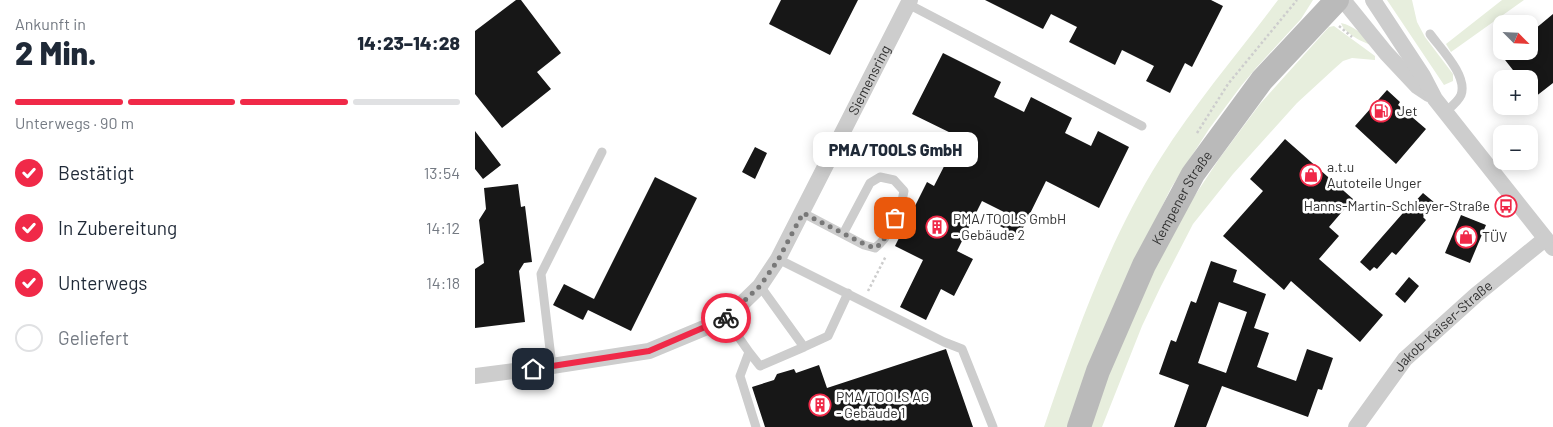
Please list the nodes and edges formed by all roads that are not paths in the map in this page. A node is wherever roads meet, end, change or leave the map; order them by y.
1 (1337, 0) edge
2 (1343, 0) edge
3 (1373, 0) edge
4 (909, 2) edge
5 (1430, 34) dead end
6 (1435, 99) junction
7 (1445, 112) junction
8 (1142, 126) dead end
9 (602, 152) dead end
10 (803, 213) junction
11 (843, 234) junction
12 (1549, 243) edge
13 (778, 260) junction
14 (760, 286) junction
15 (848, 294) junction
16 (726, 319) junction
17 (804, 347) junction
18 (749, 352) junction
19 (552, 366) junction
20 (475, 376) edge
21 (756, 427) edge
22 (993, 427) edge
23 (1079, 427) edge
24 (1356, 427) edge

1 - 23 main road, Kempener Straße
2 - 6 street
3 - 6 street
4 - 8 lane
4 - 10 street, Siemensring
5 - 7 lane
6 - 7 street
7 - 12 street
9 - 19 lane
10 - 11 lane
10 - 13 street, Siemensring
11 - 11 lane
12 - 24 street, Jakob-Kaiser-Straße
13 - 14 street, Siemensring
13 - 15 lane
14 - 16 street, Siemensring
14 - 17 lane
15 - 17 lane
15 - 22 lane
16 - 18 lane
16 - 19 street, Siemensring
17 - 18 lane
18 - 21 lane
19 - 20 street, Siemensring

